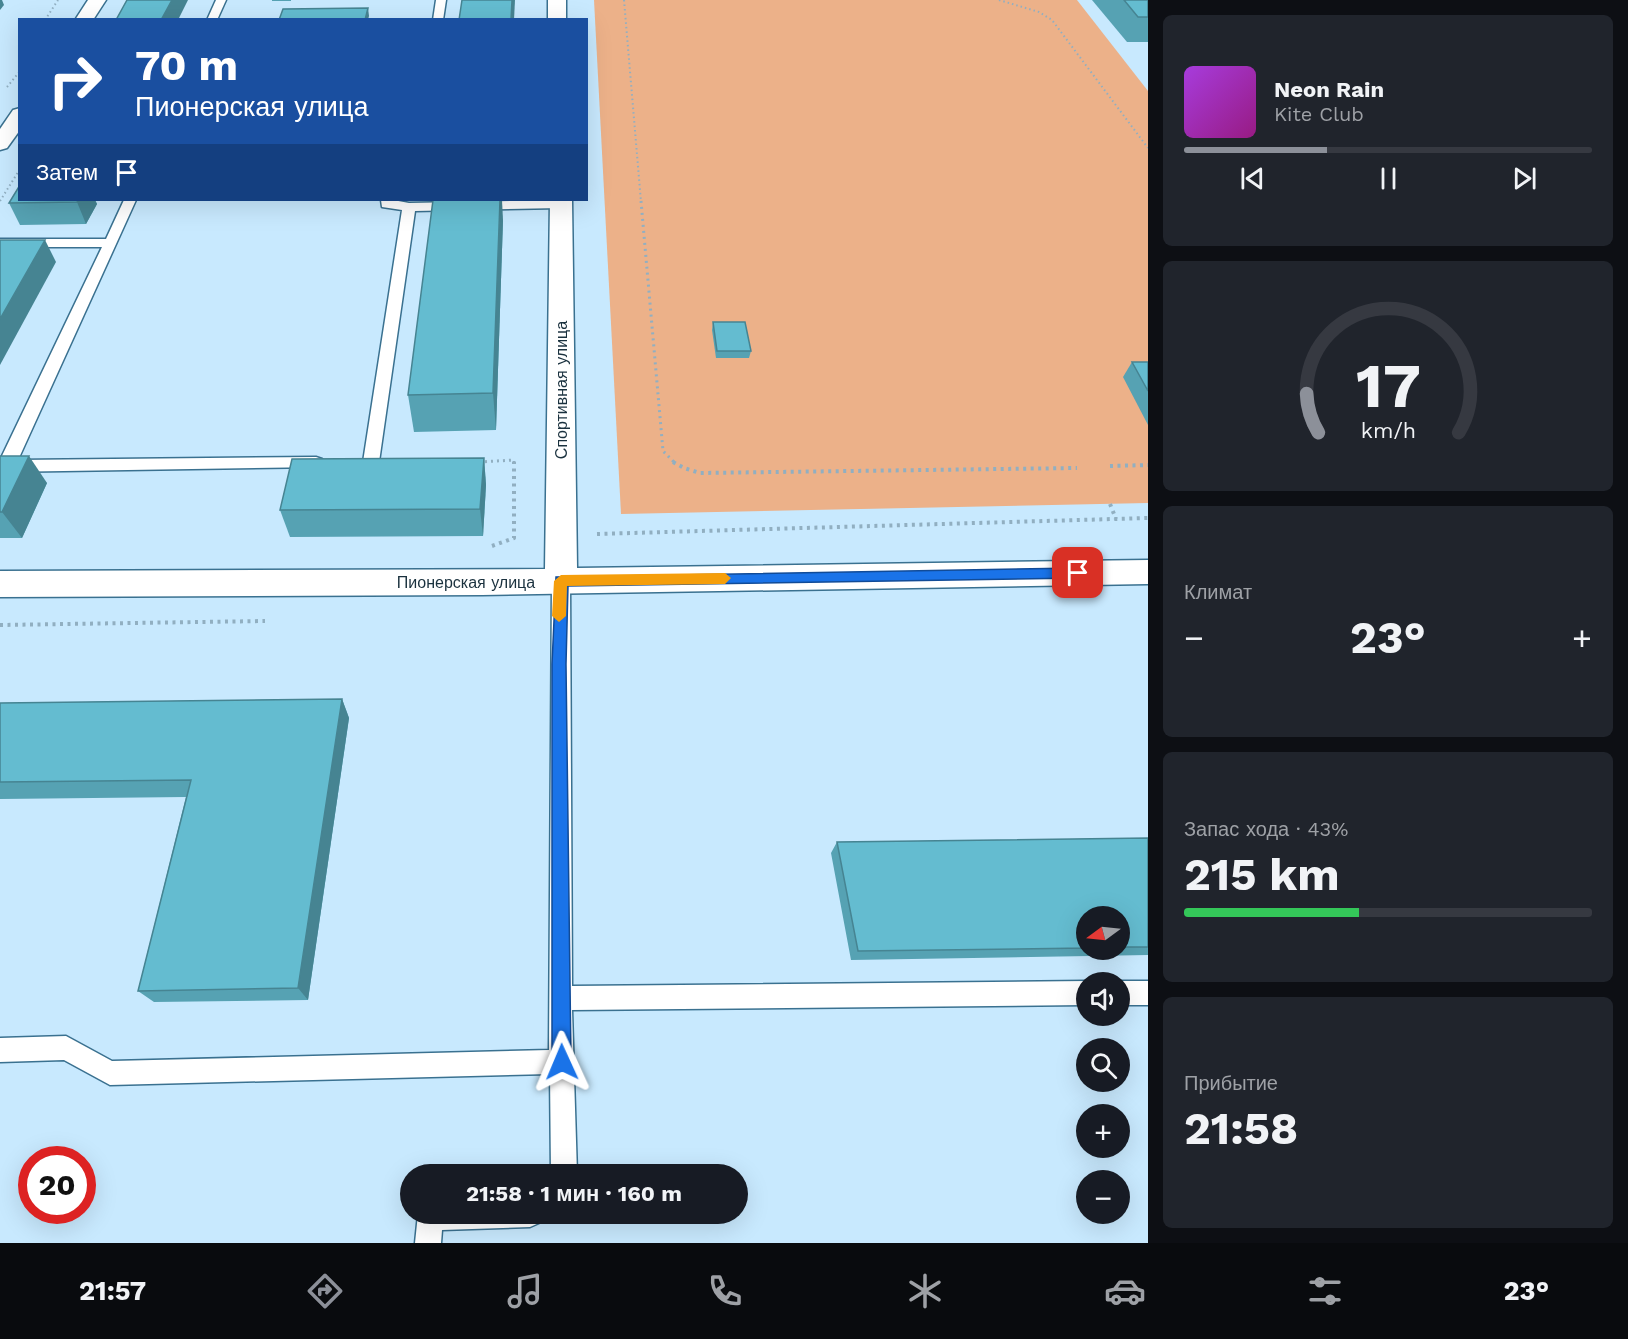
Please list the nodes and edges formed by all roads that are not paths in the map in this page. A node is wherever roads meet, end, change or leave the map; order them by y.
1 (97, 0) edge
2 (221, 0) edge
3 (441, 0) edge
4 (557, 0) edge
5 (85, 18) edge
6 (213, 18) edge
7 (438, 18) edge
8 (557, 18) edge
9 (18, 117) edge
10 (0, 144) edge
11 (130, 201) edge
12 (387, 201) edge
13 (561, 202) edge
14 (409, 207) junction
15 (0, 243) edge
16 (110, 243) junction
17 (371, 462) edge
18 (335, 463) edge
19 (4, 466) edge
20 (1148, 572) edge
21 (561, 581) junction
22 (0, 584) edge
23 (1076, 993) edge
24 (1130, 993) edge
25 (1148, 993) edge
26 (560, 998) junction
27 (0, 1050) edge
28 (562, 1062) junction
29 (564, 1164) edge
30 (429, 1224) edge
31 (428, 1243) edge

1 - 5 street
2 - 6 lane
3 - 7 lane
4 - 8 street
9 - 10 street
11 - 16 lane
12 - 14 lane
13 - 14 lane
13 - 21 street, Спортивная улица
14 - 17 lane
15 - 16 lane
16 - 19 lane
18 - 19 lane
20 - 21 street, Пионерская улица
21 - 22 street, Пионерская улица
21 - 26 lane
23 - 26 lane
24 - 25 lane
26 - 28 lane
27 - 28 lane
28 - 29 lane
30 - 31 lane

